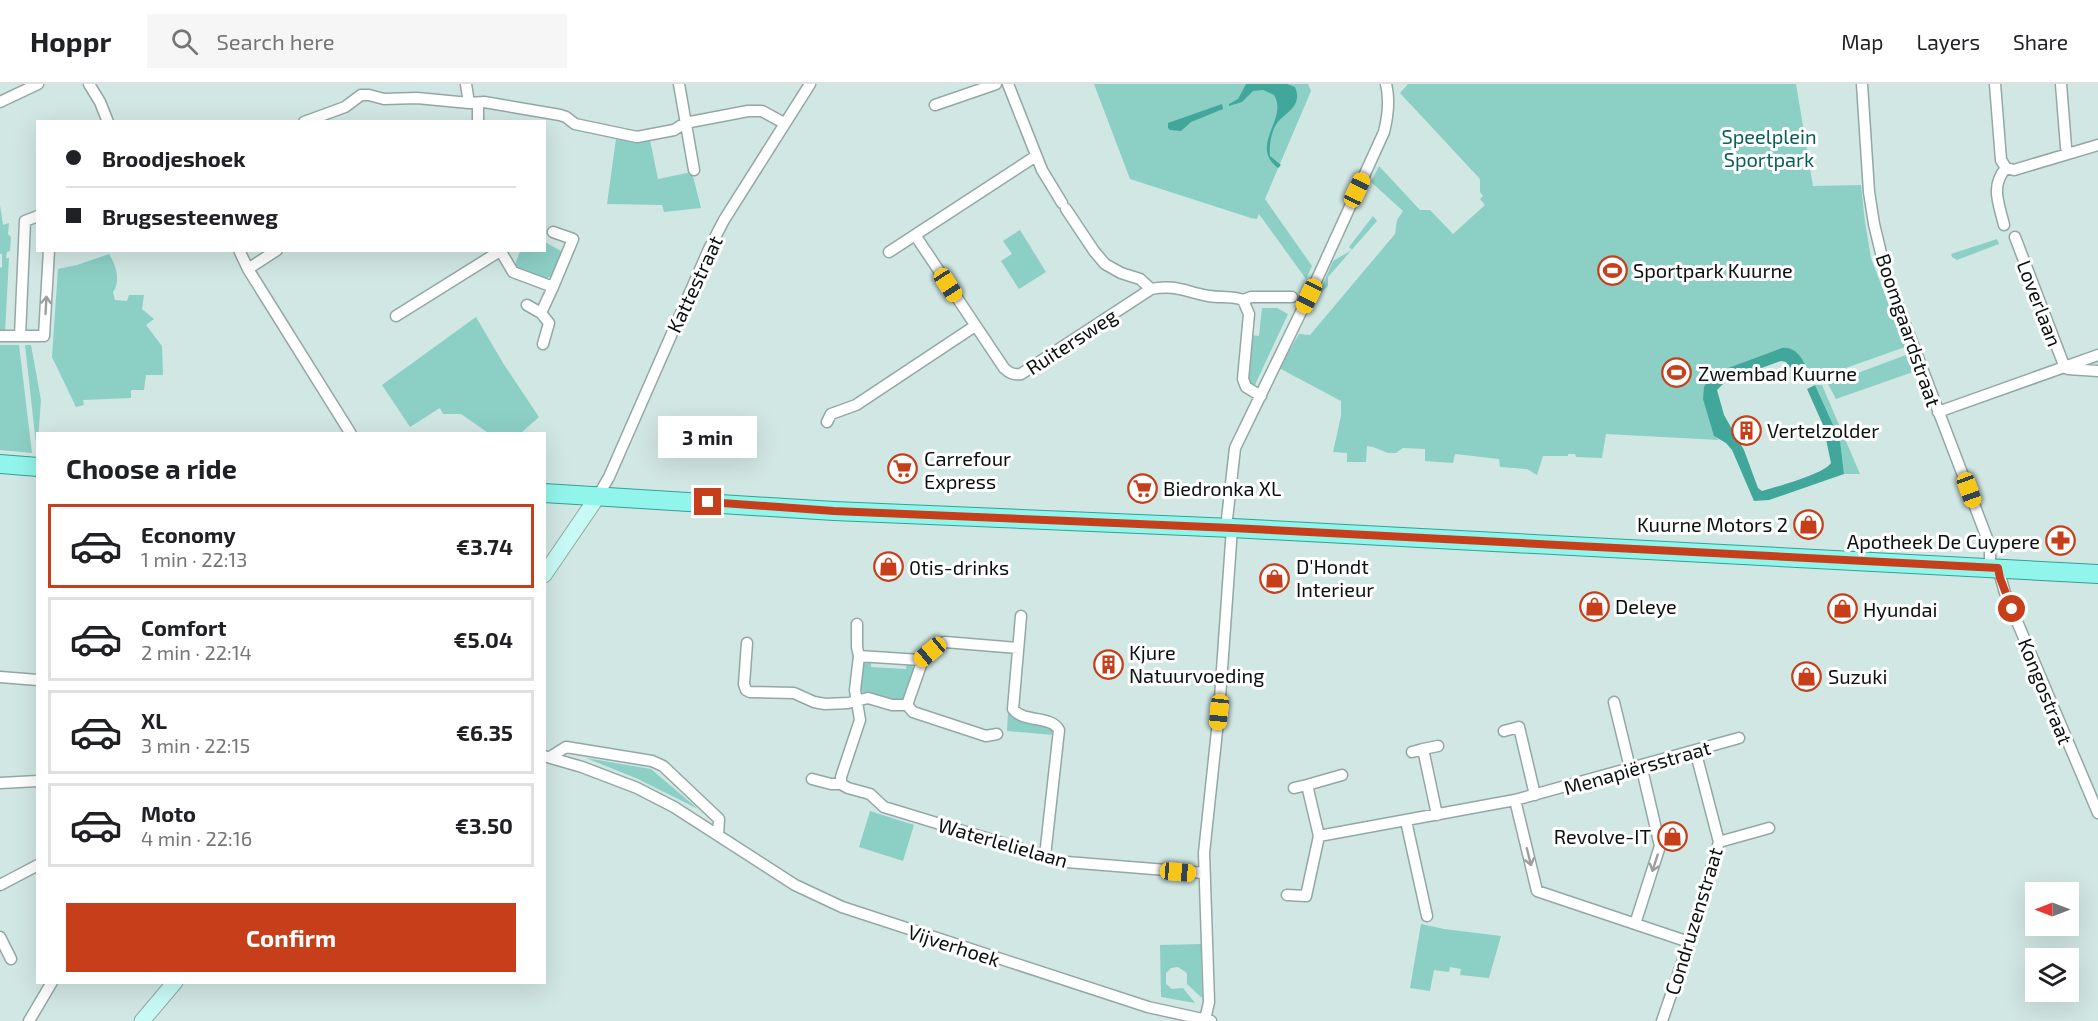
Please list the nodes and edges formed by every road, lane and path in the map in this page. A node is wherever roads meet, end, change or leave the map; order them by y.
1 (39, 84) edge
2 (89, 84) edge
3 (357, 84) edge
4 (466, 84) edge
5 (679, 84) edge
6 (810, 84) edge
7 (996, 84) edge
8 (1008, 84) edge
9 (1386, 84) edge
10 (1862, 84) edge
11 (1995, 84) edge
12 (2061, 84) edge
13 (361, 95) junction
14 (0, 102) edge
15 (474, 103) junction
16 (935, 105) dead end
17 (107, 120) edge
18 (309, 120) edge
19 (478, 120) edge
20 (685, 123) junction
21 (784, 123) junction
22 (2098, 145) edge
23 (2068, 154) junction
24 (1036, 156) junction
25 (2006, 168) junction
26 (694, 170) dead end
27 (36, 217) edge
28 (2004, 225) dead end
29 (553, 232) dead end
30 (915, 235) junction
31 (2015, 237) dead end
32 (49, 252) edge
33 (240, 252) edge
34 (274, 252) edge
35 (498, 252) edge
36 (501, 252) edge
37 (889, 252) dead end
38 (248, 269) junction
39 (553, 287) junction
40 (1151, 289) junction
41 (1292, 297) dead end
42 (1243, 300) junction
43 (527, 305) dead end
44 (541, 313) junction
45 (396, 316) dead end
46 (975, 326) junction
47 (0, 336) edge
48 (20, 336) junction
49 (543, 344) dead end
50 (2098, 355) edge
51 (2065, 368) junction
52 (2098, 371) edge
53 (1261, 396) junction
54 (1938, 412) junction
55 (827, 422) dead end
56 (350, 432) edge
57 (0, 464) edge
58 (36, 467) edge
59 (546, 493) edge
60 (598, 496) junction
61 (1229, 528) junction
62 (1994, 568) junction
63 (546, 572) edge
64 (2098, 574) edge
65 (1021, 616) dead end
66 (857, 624) dead end
67 (747, 643) dead end
68 (1018, 648) junction
69 (859, 656) junction
70 (920, 660) junction
71 (0, 677) edge
72 (36, 680) edge
73 (857, 700) junction
74 (1614, 702) dead end
75 (907, 705) junction
76 (1504, 731) dead end
77 (997, 734) dead end
78 (1739, 738) dead end
79 (1438, 746) dead end
80 (1695, 750) junction
81 (547, 756) edge
82 (1636, 767) junction
83 (1342, 775) dead end
84 (813, 779) dead end
85 (36, 782) edge
86 (0, 783) edge
87 (841, 784) junction
88 (1307, 784) junction
89 (1294, 788) dead end
90 (1535, 795) junction
91 (1515, 800) junction
92 (2098, 813) edge
93 (1437, 815) junction
94 (1406, 820) junction
95 (1769, 828) dead end
96 (718, 835) junction
97 (1319, 836) junction
98 (1719, 842) junction
99 (1045, 856) junction
100 (36, 866) edge
101 (1203, 873) junction
102 (0, 885) edge
103 (1287, 895) dead end
104 (1427, 916) dead end
105 (1635, 924) junction
106 (0, 937) edge
107 (1689, 942) junction
108 (12, 958) dead end
109 (51, 984) edge
110 (173, 984) edge
111 (30, 1021) edge
112 (142, 1021) edge
113 (1208, 1021) edge
114 (1662, 1021) edge

1 - 14 street
2 - 17 street
3 - 13 street
4 - 15 street
5 - 20 street
6 - 21 street, Kattestraat
7 - 16 street
8 - 24 street
9 - 53 street
10 - 54 street, Boomgaardstraat
11 - 25 street
12 - 23 street
13 - 15 street
13 - 18 street
15 - 19 street
15 - 20 street
20 - 21 street
20 - 26 street
21 - 60 street, Kattestraat
22 - 23 street
23 - 25 street
24 - 30 street
24 - 40 street
25 - 28 street
27 - 48 street
29 - 39 street
30 - 37 street
30 - 46 street, Ruitersweg
31 - 51 street, Loverlaan
48 -> 32 street
33 - 38 street
34 - 38 street
35 - 45 street
36 - 39 street
38 - 56 street
39 - 44 street
40 - 42 street
40 - 46 street, Ruitersweg
41 - 42 street
42 - 53 street
43 - 44 street
44 - 49 street
46 - 55 street
47 - 48 street
50 - 51 street
51 - 52 street
51 - 54 street
53 - 61 street
54 - 62 street, Boomgaardstraat
57 - 58 main road
59 - 60 main road
60 - 61 main road
60 - 63 street
61 - 62 main road
61 - 101 street
62 - 64 main road
62 - 92 street, Kongostraat
65 - 68 street
66 - 69 street
67 - 73 street
68 - 70 street
68 - 99 street
69 - 70 street
69 - 73 street
70 - 75 street
71 - 72 street
73 - 75 street
73 - 87 street
74 - 82 street
75 - 77 street
76 - 90 street
78 - 80 street, Menapiërsstraat
79 - 93 street
80 - 82 street, Menapiërsstraat
80 - 98 street, Condruzenstraat
81 - 96 street, Vijverhoek
81 - 96 street, Vijverhoek
82 - 90 street, Menapiërsstraat
82 -> 105 street
83 - 88 street
84 - 87 street, Waterlelielaan
85 - 86 street
87 - 99 street, Waterlelielaan
88 - 89 street
88 - 97 street
90 - 91 street, Menapiërsstraat
91 - 93 street, Menapiërsstraat
91 -> 105 street
93 - 94 street, Menapiërsstraat
94 - 97 street, Menapiërsstraat
94 - 104 street
95 - 98 street
96 - 113 street, Vijverhoek
97 - 103 street
98 - 107 street, Condruzenstraat
99 - 101 street, Waterlelielaan
100 - 102 street
101 - 113 street
105 - 107 street
106 - 108 street
107 - 114 street, Condruzenstraat
109 - 111 street
110 - 112 street

